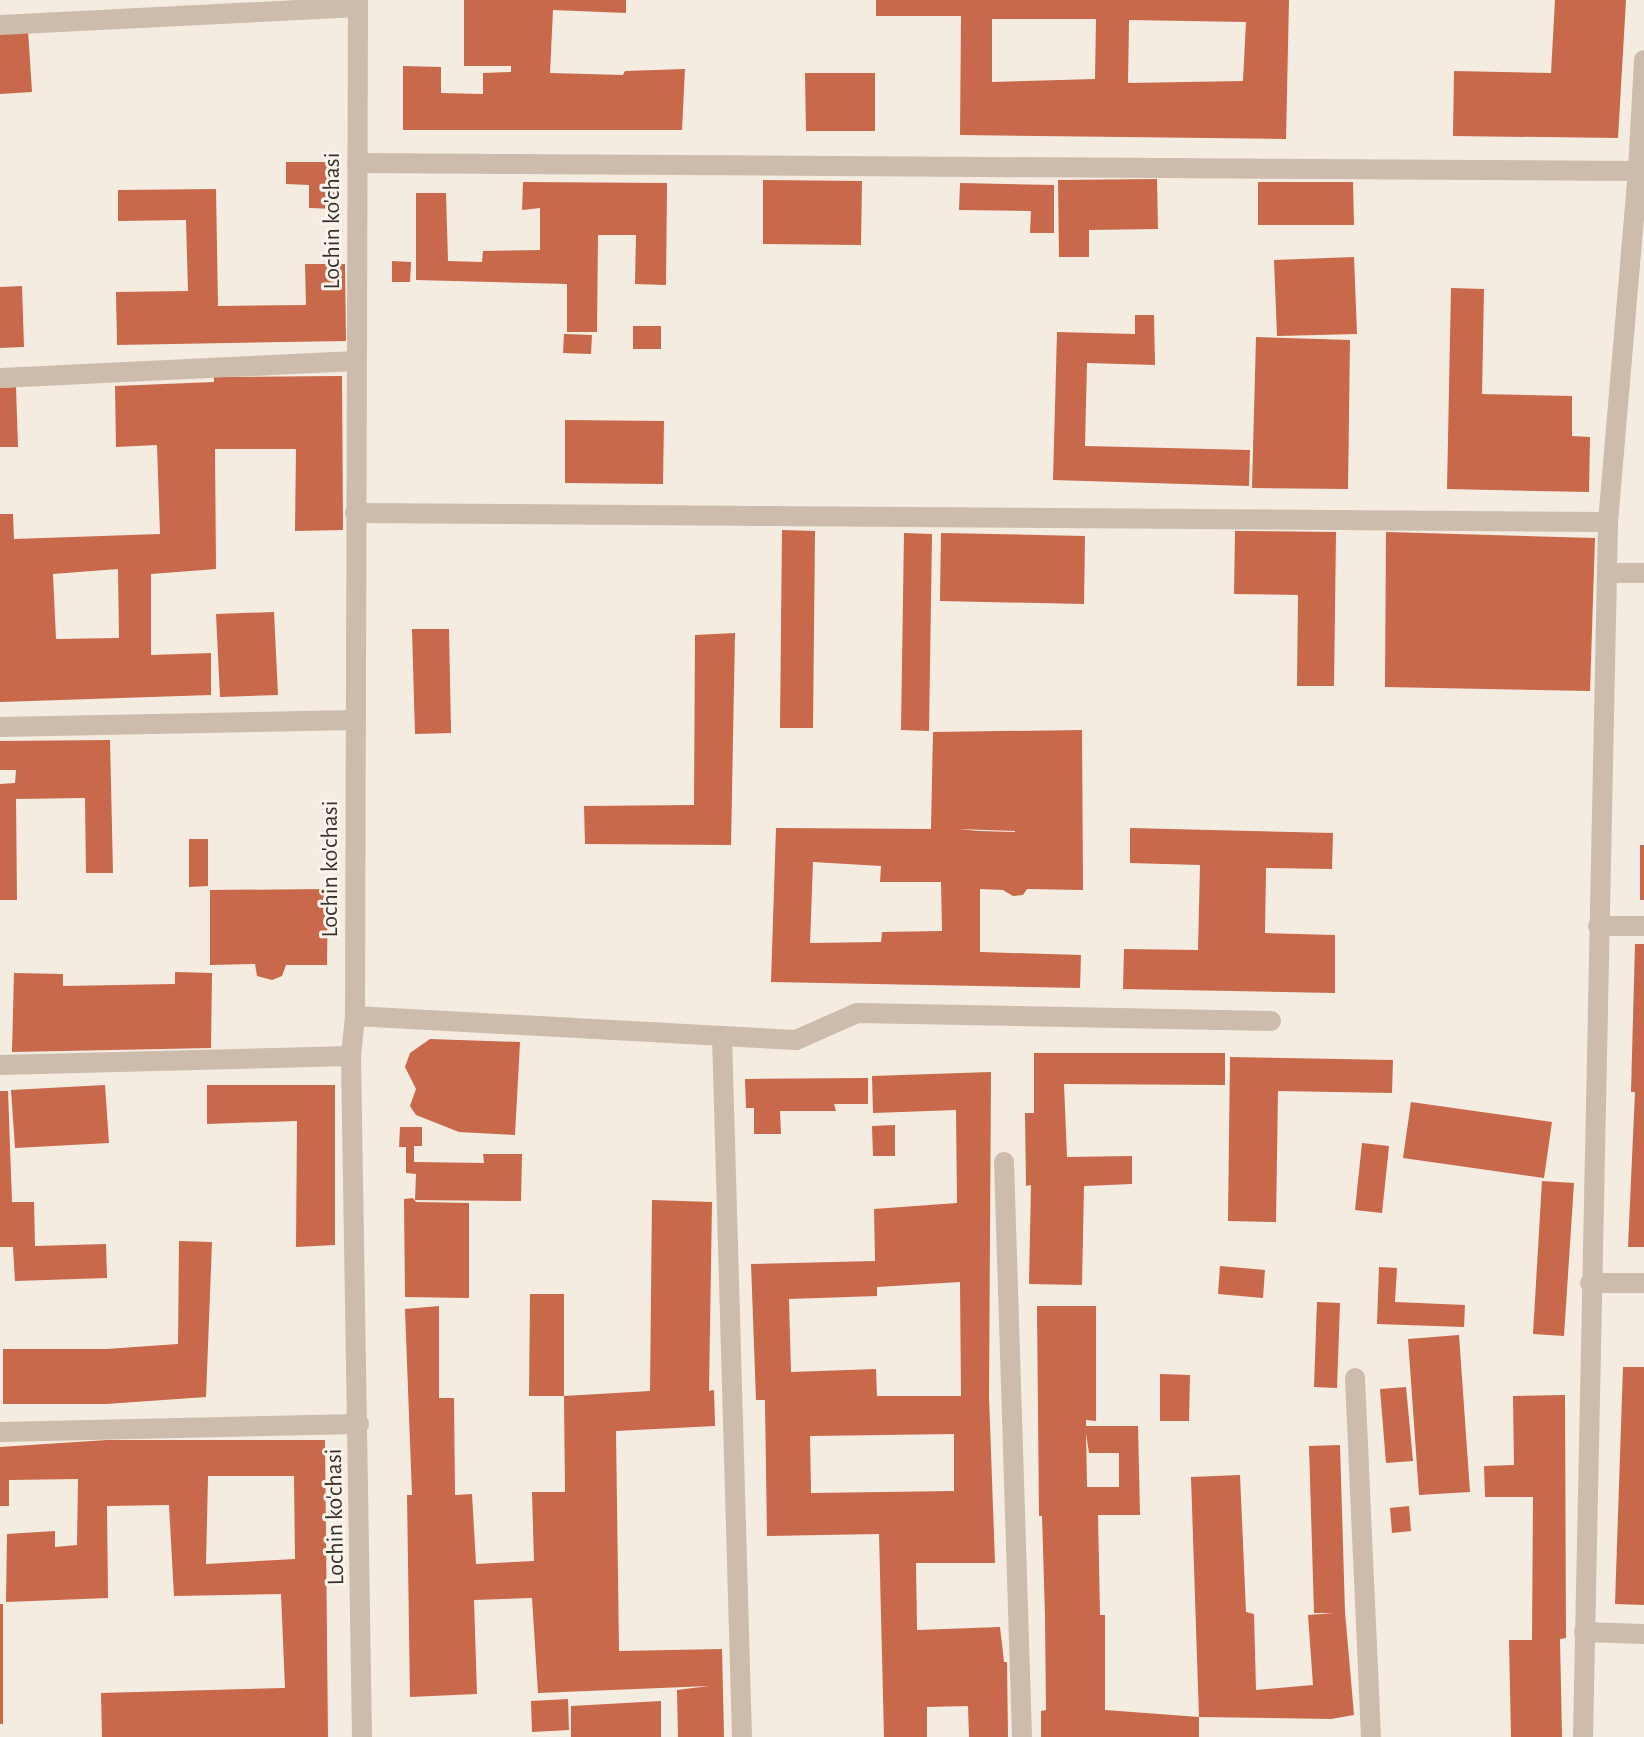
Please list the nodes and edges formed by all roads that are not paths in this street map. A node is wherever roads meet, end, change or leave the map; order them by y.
1 (358, 4) edge
2 (0, 25) edge
3 (1644, 60) edge
4 (357, 163) junction
5 (1638, 171) junction
6 (356, 361) junction
7 (1623, 366) junction
8 (1644, 366) edge
9 (0, 378) edge
10 (355, 513) junction
11 (1608, 522) junction
12 (1607, 573) junction
13 (1644, 573) edge
14 (354, 720) junction
15 (0, 727) edge
16 (1598, 926) junction
17 (1644, 926) edge
18 (355, 1016) junction
19 (1271, 1021) dead end
20 (722, 1036) junction
21 (351, 1056) junction
22 (0, 1065) edge
23 (1004, 1162) dead end
24 (1590, 1283) junction
25 (1644, 1283) edge
26 (1355, 1378) dead end
27 (359, 1424) junction
28 (0, 1432) edge
29 (1584, 1632) junction
30 (1644, 1634) edge
31 (362, 1737) edge
32 (742, 1737) edge
33 (1022, 1737) edge
34 (1371, 1737) edge
35 (1583, 1737) edge

1 - 2 street
1 - 4 street, Lochin ko'chasi
3 - 5 street
4 - 5 street
4 - 6 street, Lochin ko'chasi
5 - 7 street
6 - 9 street
6 - 10 street, Lochin ko'chasi
7 - 8 street
7 - 11 street
10 - 11 street
10 - 14 street, Lochin ko'chasi
11 - 12 street
12 - 13 street
12 - 16 street
14 - 15 street
14 - 18 street, Lochin ko'chasi
16 - 17 street
16 - 24 street
18 - 20 street
18 - 21 street, Lochin ko'chasi
19 - 20 street
20 - 32 street
21 - 22 street
21 - 27 street, Lochin ko'chasi
23 - 33 street
24 - 25 street
24 - 29 street
26 - 34 street
27 - 28 street
27 - 31 street, Lochin ko'chasi
29 - 30 street
29 - 35 street

